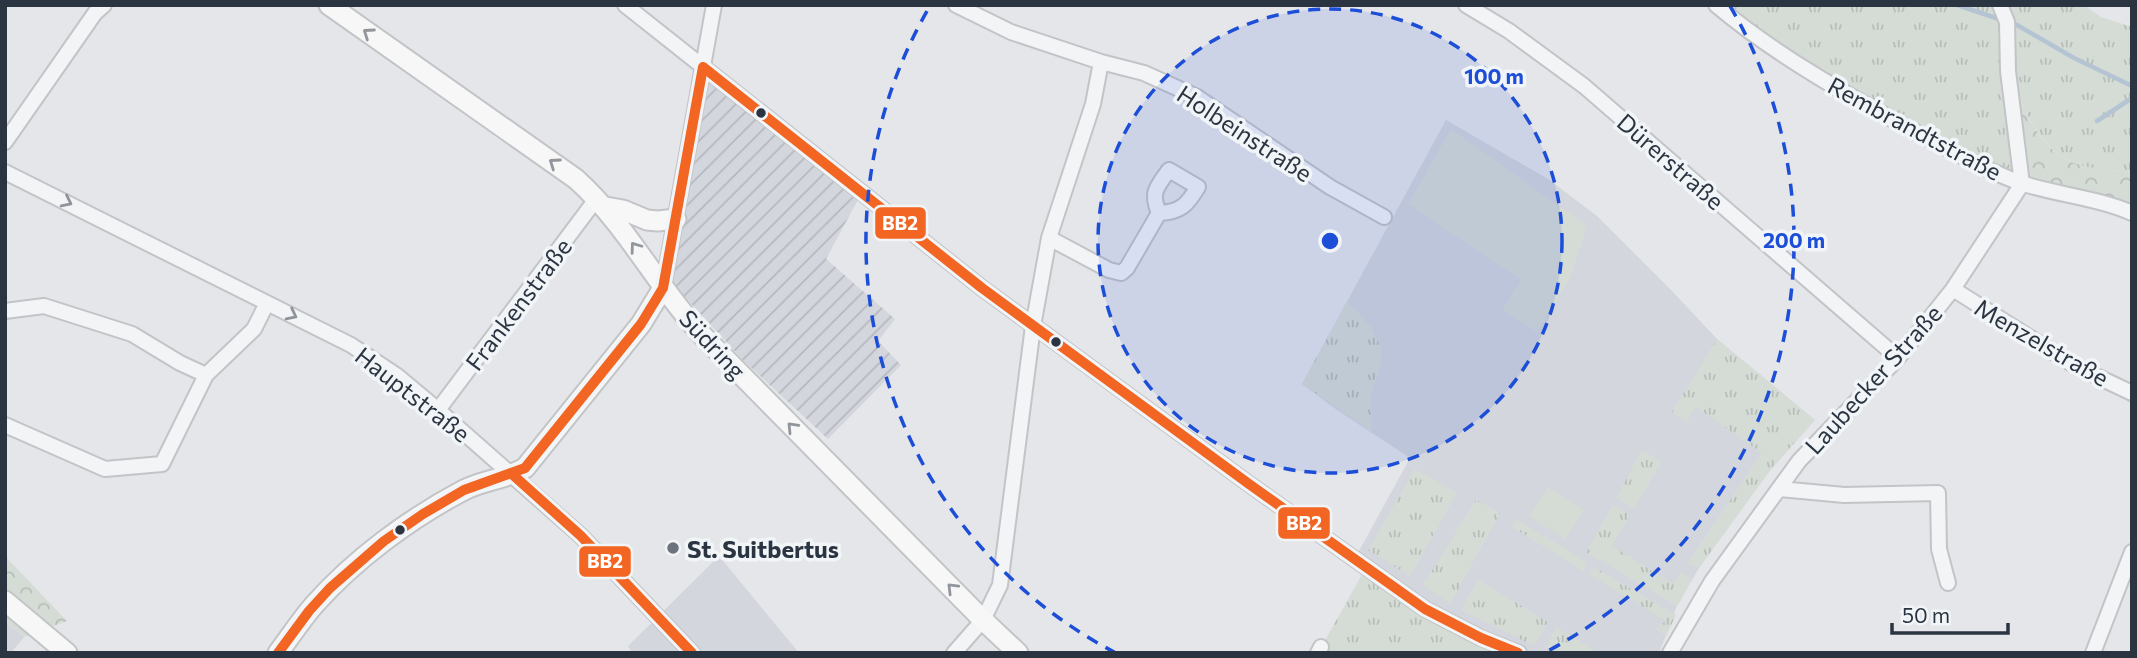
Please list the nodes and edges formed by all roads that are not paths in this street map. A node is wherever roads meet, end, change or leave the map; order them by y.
1 (104, 5) edge
2 (329, 5) edge
3 (625, 5) edge
4 (714, 5) edge
5 (956, 5) edge
6 (1466, 5) edge
7 (1716, 5) edge
8 (2000, 5) edge
9 (1101, 62) junction
10 (703, 67) junction
11 (5, 142) edge
12 (5, 172) edge
13 (2022, 184) junction
14 (602, 203) junction
15 (1158, 213) dead end
16 (2132, 213) edge
17 (1384, 217) dead end
18 (676, 219) junction
19 (1049, 238) junction
20 (663, 288) junction
21 (1953, 289) junction
22 (267, 303) junction
23 (5, 312) edge
24 (1033, 326) junction
25 (1898, 358) junction
26 (206, 375) junction
27 (2132, 393) edge
28 (438, 410) junction
29 (5, 425) edge
30 (513, 475) junction
31 (1780, 489) junction
32 (2132, 552) edge
33 (1948, 583) dead end
34 (5, 601) edge
35 (983, 620) junction
36 (67, 653) edge
37 (278, 653) edge
38 (692, 653) edge
39 (954, 653) edge
40 (1018, 653) edge
41 (1519, 653) edge
42 (1670, 653) edge
43 (2093, 653) edge

1 - 11 street
14 -> 2 street, Südring
3 - 10 street
4 - 10 street
5 - 9 street, Holbeinstraße
6 - 25 street, Dürerstraße
7 - 13 street, Rembrandtstraße
8 - 13 street
9 - 17 street, Holbeinstraße
9 - 19 street
10 - 18 street
10 - 24 street
12 -> 22 street, Hauptstraße
13 - 16 street, Rembrandtstraße
13 - 21 street, Laubecker Straße
14 - 18 street
20 -> 14 street, Südring
14 - 28 street, Frankenstraße
15 - 19 street
18 - 20 street
19 - 24 street
20 - 30 street
35 -> 20 street, Südring
21 - 25 street, Laubecker Straße
21 - 27 street, Menzelstraße
22 - 26 street
22 -> 28 street, Hauptstraße
23 - 26 street
24 - 35 street
24 - 41 street
25 - 31 street, Laubecker Straße
26 - 29 street
28 - 30 street, Hauptstraße
30 - 37 street
30 - 38 street, Hauptstraße
31 - 33 street
31 - 42 street, Laubecker Straße
32 - 43 street
34 - 36 street
35 - 39 street
35 - 40 street, Südring

